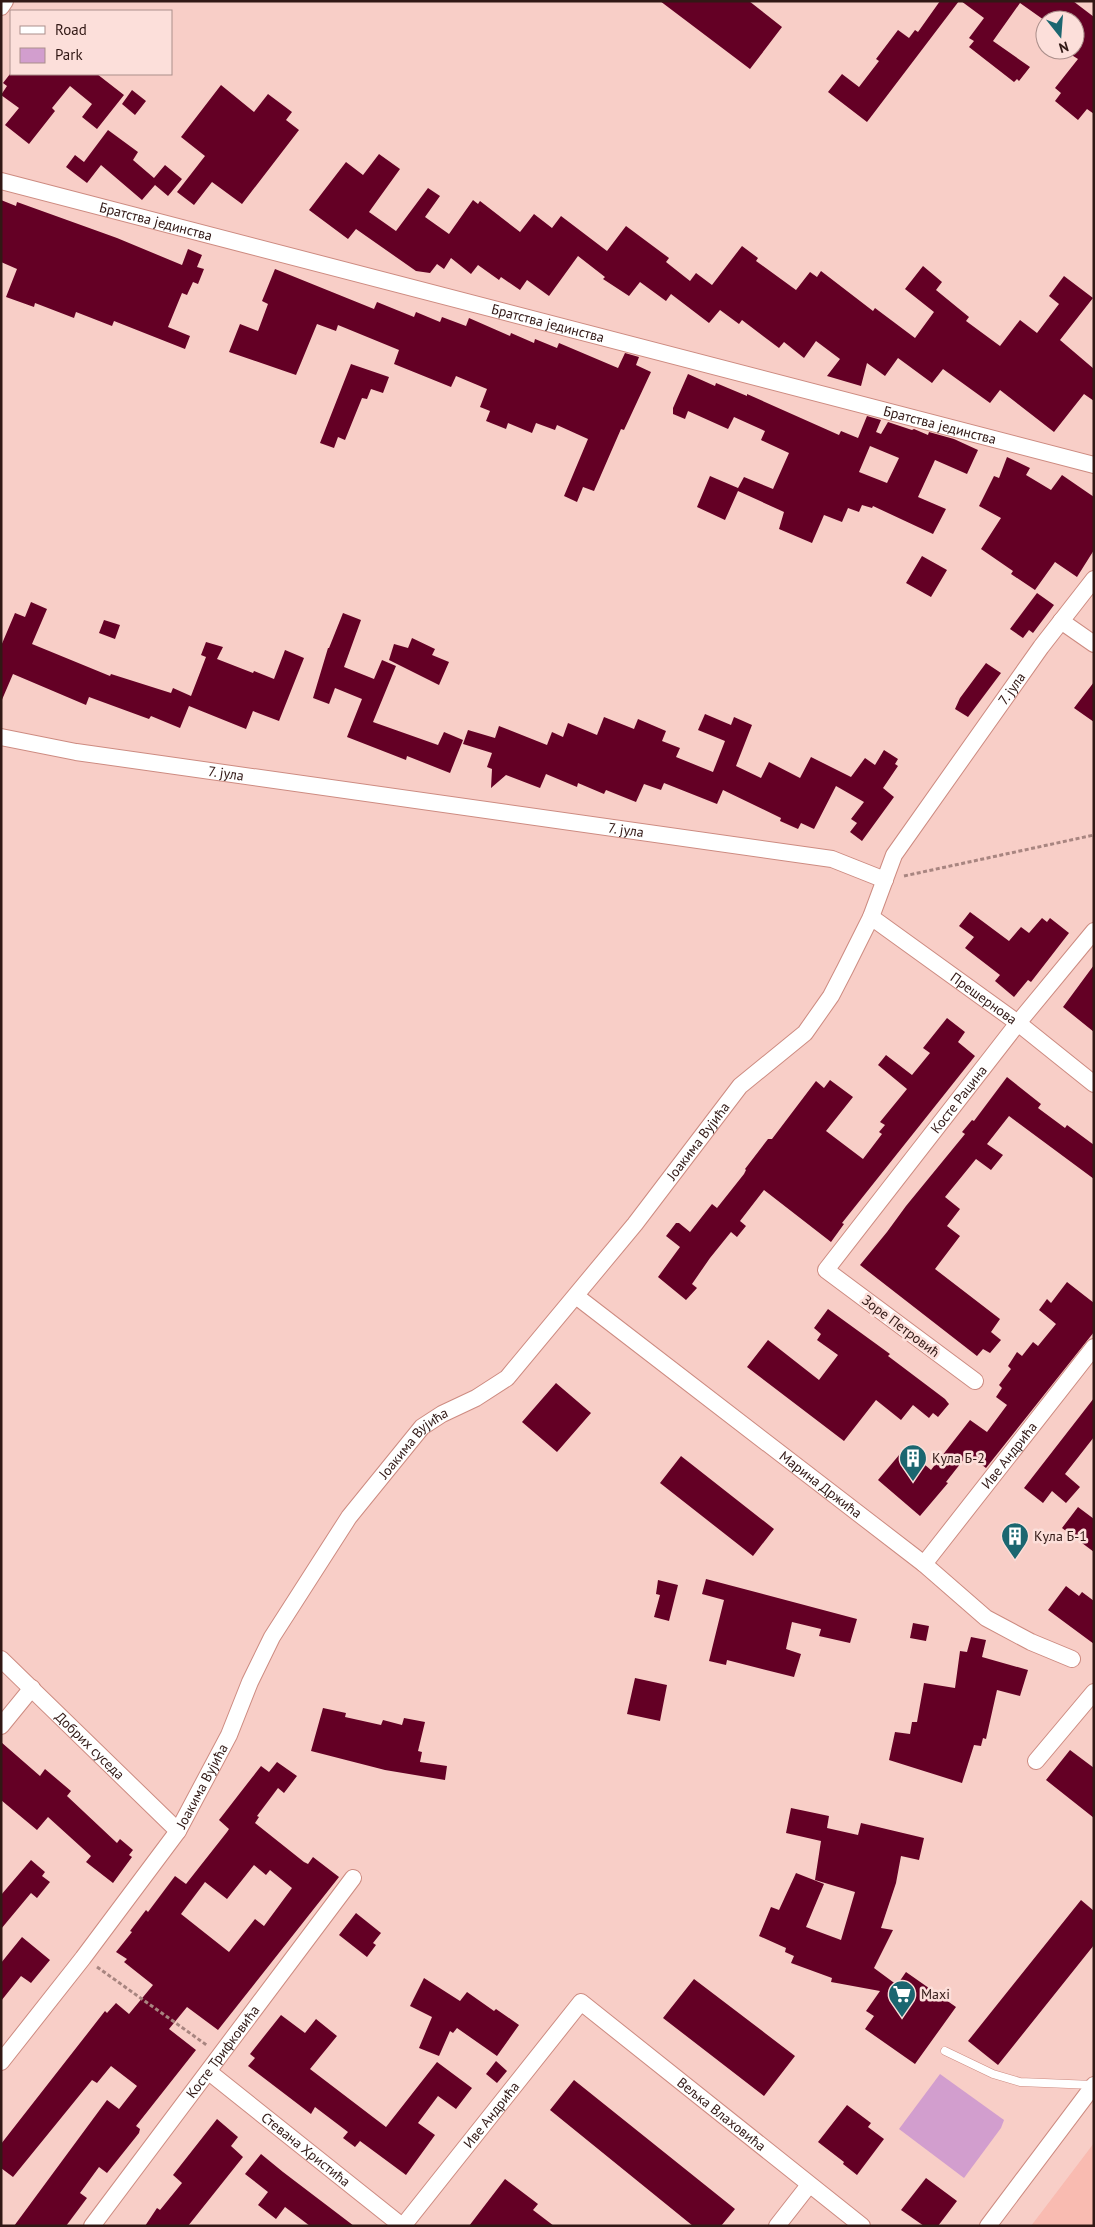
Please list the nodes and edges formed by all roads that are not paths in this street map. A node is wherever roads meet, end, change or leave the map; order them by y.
1 (5, 1) edge
2 (1, 7) edge
3 (1, 181) edge
4 (1094, 465) edge
5 (1094, 578) edge
6 (1060, 621) junction
7 (1094, 644) edge
8 (1, 737) edge
9 (885, 880) junction
10 (871, 917) junction
11 (1094, 931) edge
12 (1018, 1023) junction
13 (1094, 1084) edge
14 (826, 1270) joint
15 (576, 1296) junction
16 (1094, 1347) edge
17 (975, 1381) dead end
18 (924, 1564) junction
19 (1, 1659) edge
20 (1072, 1659) dead end
21 (32, 1688) junction
22 (1094, 1692) edge
23 (1, 1726) edge
24 (1036, 1760) dead end
25 (178, 1831) junction
26 (353, 1878) dead end
27 (581, 2002) joint
28 (945, 2051) dead end
29 (1, 2062) edge
30 (209, 2072) junction
31 (1094, 2085) edge
32 (809, 2185) junction
33 (92, 2226) edge
34 (402, 2226) edge
35 (777, 2226) edge
36 (862, 2226) edge
37 (988, 2226) edge

1 - 2 street
3 - 4 street, Братства јединства
5 - 6 street, 7. јула
6 - 7 street
6 - 9 street, 7. јула
8 - 9 street, 7. јула
9 - 10 street, Јоакима Вујића
10 - 12 street, Прешернова
10 - 15 street, Јоакима Вујића
11 - 12 street, Косте Рацина
12 - 13 street, Прешернова
12 - 14 street, Косте Рацина
14 - 17 street, Зоре Петровић
15 - 18 street, Марина Држића
15 - 25 street, Јоакима Вујића
16 - 18 street, Иве Андрића
18 - 20 street, Марина Држића
19 - 21 street, Добрих суседа
21 - 23 street
21 - 25 street, Добрих суседа
22 - 24 street
25 - 29 street, Јоакима Вујића
26 - 30 street, Косте Трифковића
27 - 32 street, Вељка Влаховића
27 - 34 street, Иве Андрића
28 - 31 lane
30 - 33 street, Косте Трифковића
30 - 34 street, Стевана Христића
31 - 37 street
32 - 35 street
32 - 36 street, Вељка Влаховића

